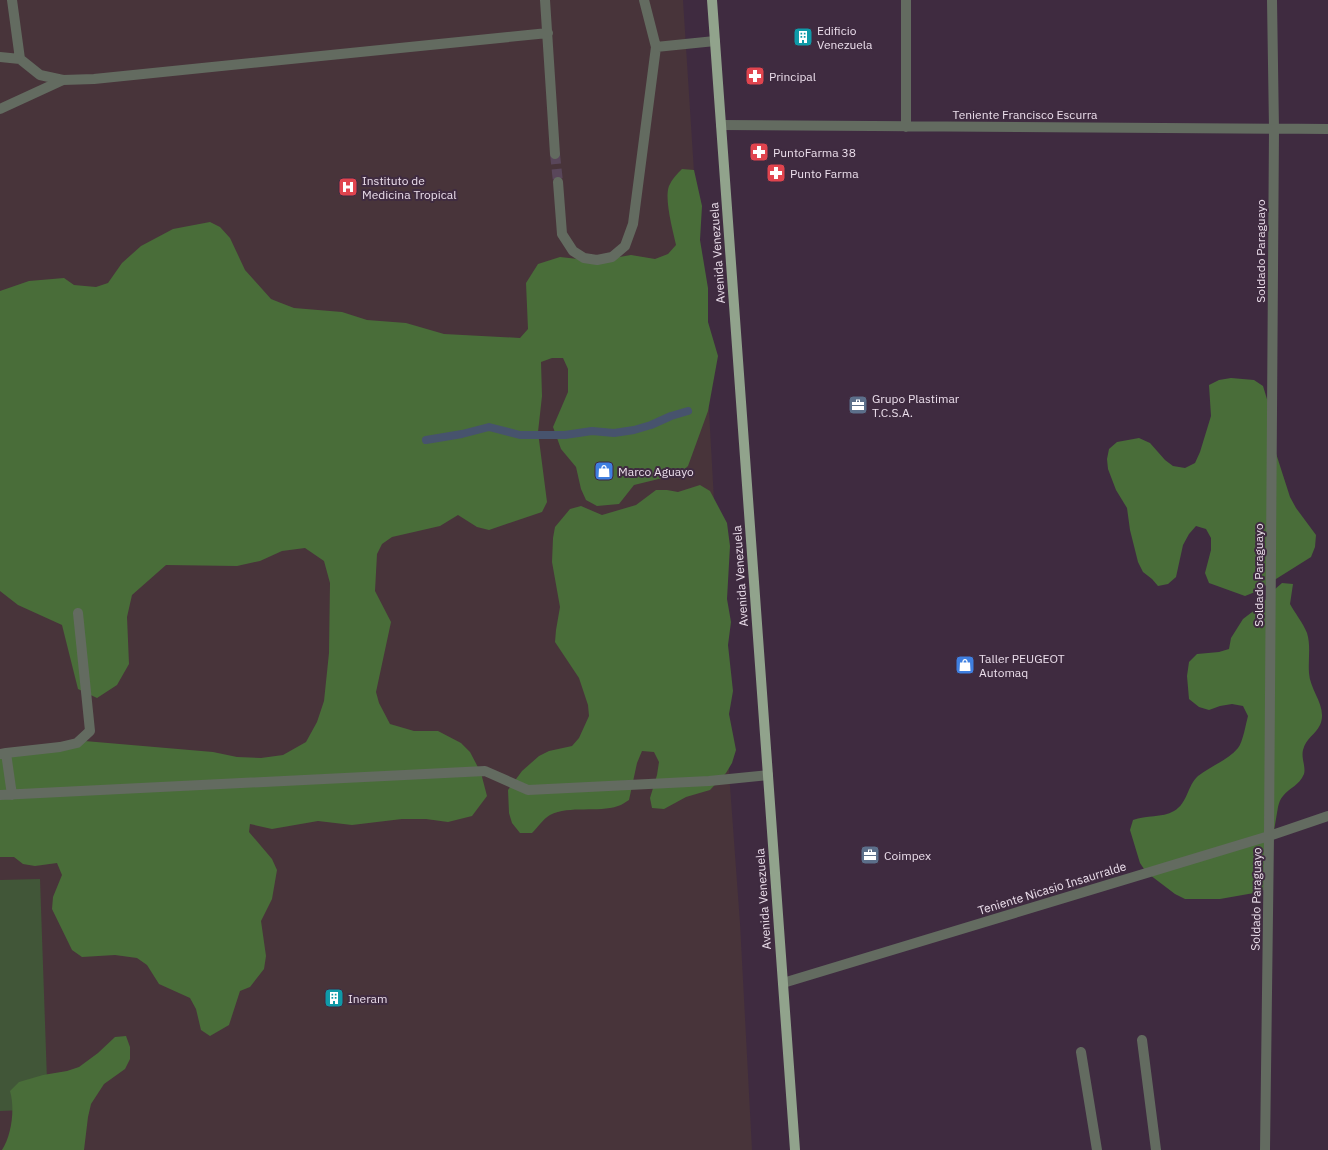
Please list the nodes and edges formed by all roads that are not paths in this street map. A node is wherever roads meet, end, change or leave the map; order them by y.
1 (12, 0) edge
2 (545, 0) edge
3 (644, 0) edge
4 (712, 0) edge
5 (906, 0) edge
6 (1272, 0) edge
7 (548, 34) junction
8 (715, 41) junction
9 (656, 47) junction
10 (0, 57) edge
11 (20, 59) junction
12 (63, 80) junction
13 (0, 109) edge
14 (721, 125) junction
15 (906, 127) junction
16 (1274, 129) junction
17 (1328, 129) edge
18 (555, 154) tunnel mouth
19 (558, 182) tunnel mouth
20 (78, 613) dead end
21 (3, 754) edge
22 (768, 775) junction
23 (0, 795) edge
24 (12, 795) junction
25 (1328, 816) edge
26 (1269, 836) junction
27 (783, 983) junction
28 (1142, 1040) dead end
29 (1080, 1052) dead end
30 (794, 1150) edge
31 (1097, 1150) edge
32 (1156, 1150) edge
33 (1265, 1150) edge

1 - 11 street
2 - 7 street
3 - 9 street
4 - 8 main road, Avenida Venezuela
5 - 15 street
6 - 16 street, Soldado Paraguayo
7 - 12 street
7 - 18 street
8 - 9 street
8 - 14 main road, Avenida Venezuela
9 - 19 street
10 - 11 street
11 - 12 street
12 - 13 street
14 - 15 street, Teniente Francisco Escurra
14 - 22 main road, Avenida Venezuela
15 - 16 street, Teniente Francisco Escurra
16 - 17 street, Teniente Francisco Escurra
16 - 26 street, Soldado Paraguayo
20 - 21 street
21 - 24 street
22 - 24 street
22 - 27 main road, Avenida Venezuela
23 - 24 street
25 - 26 street, Teniente Nicasio Insaurralde
26 - 27 street, Teniente Nicasio Insaurralde
26 - 33 street, Soldado Paraguayo
27 - 30 main road, Avenida Venezuela
28 - 32 street
29 - 31 street

